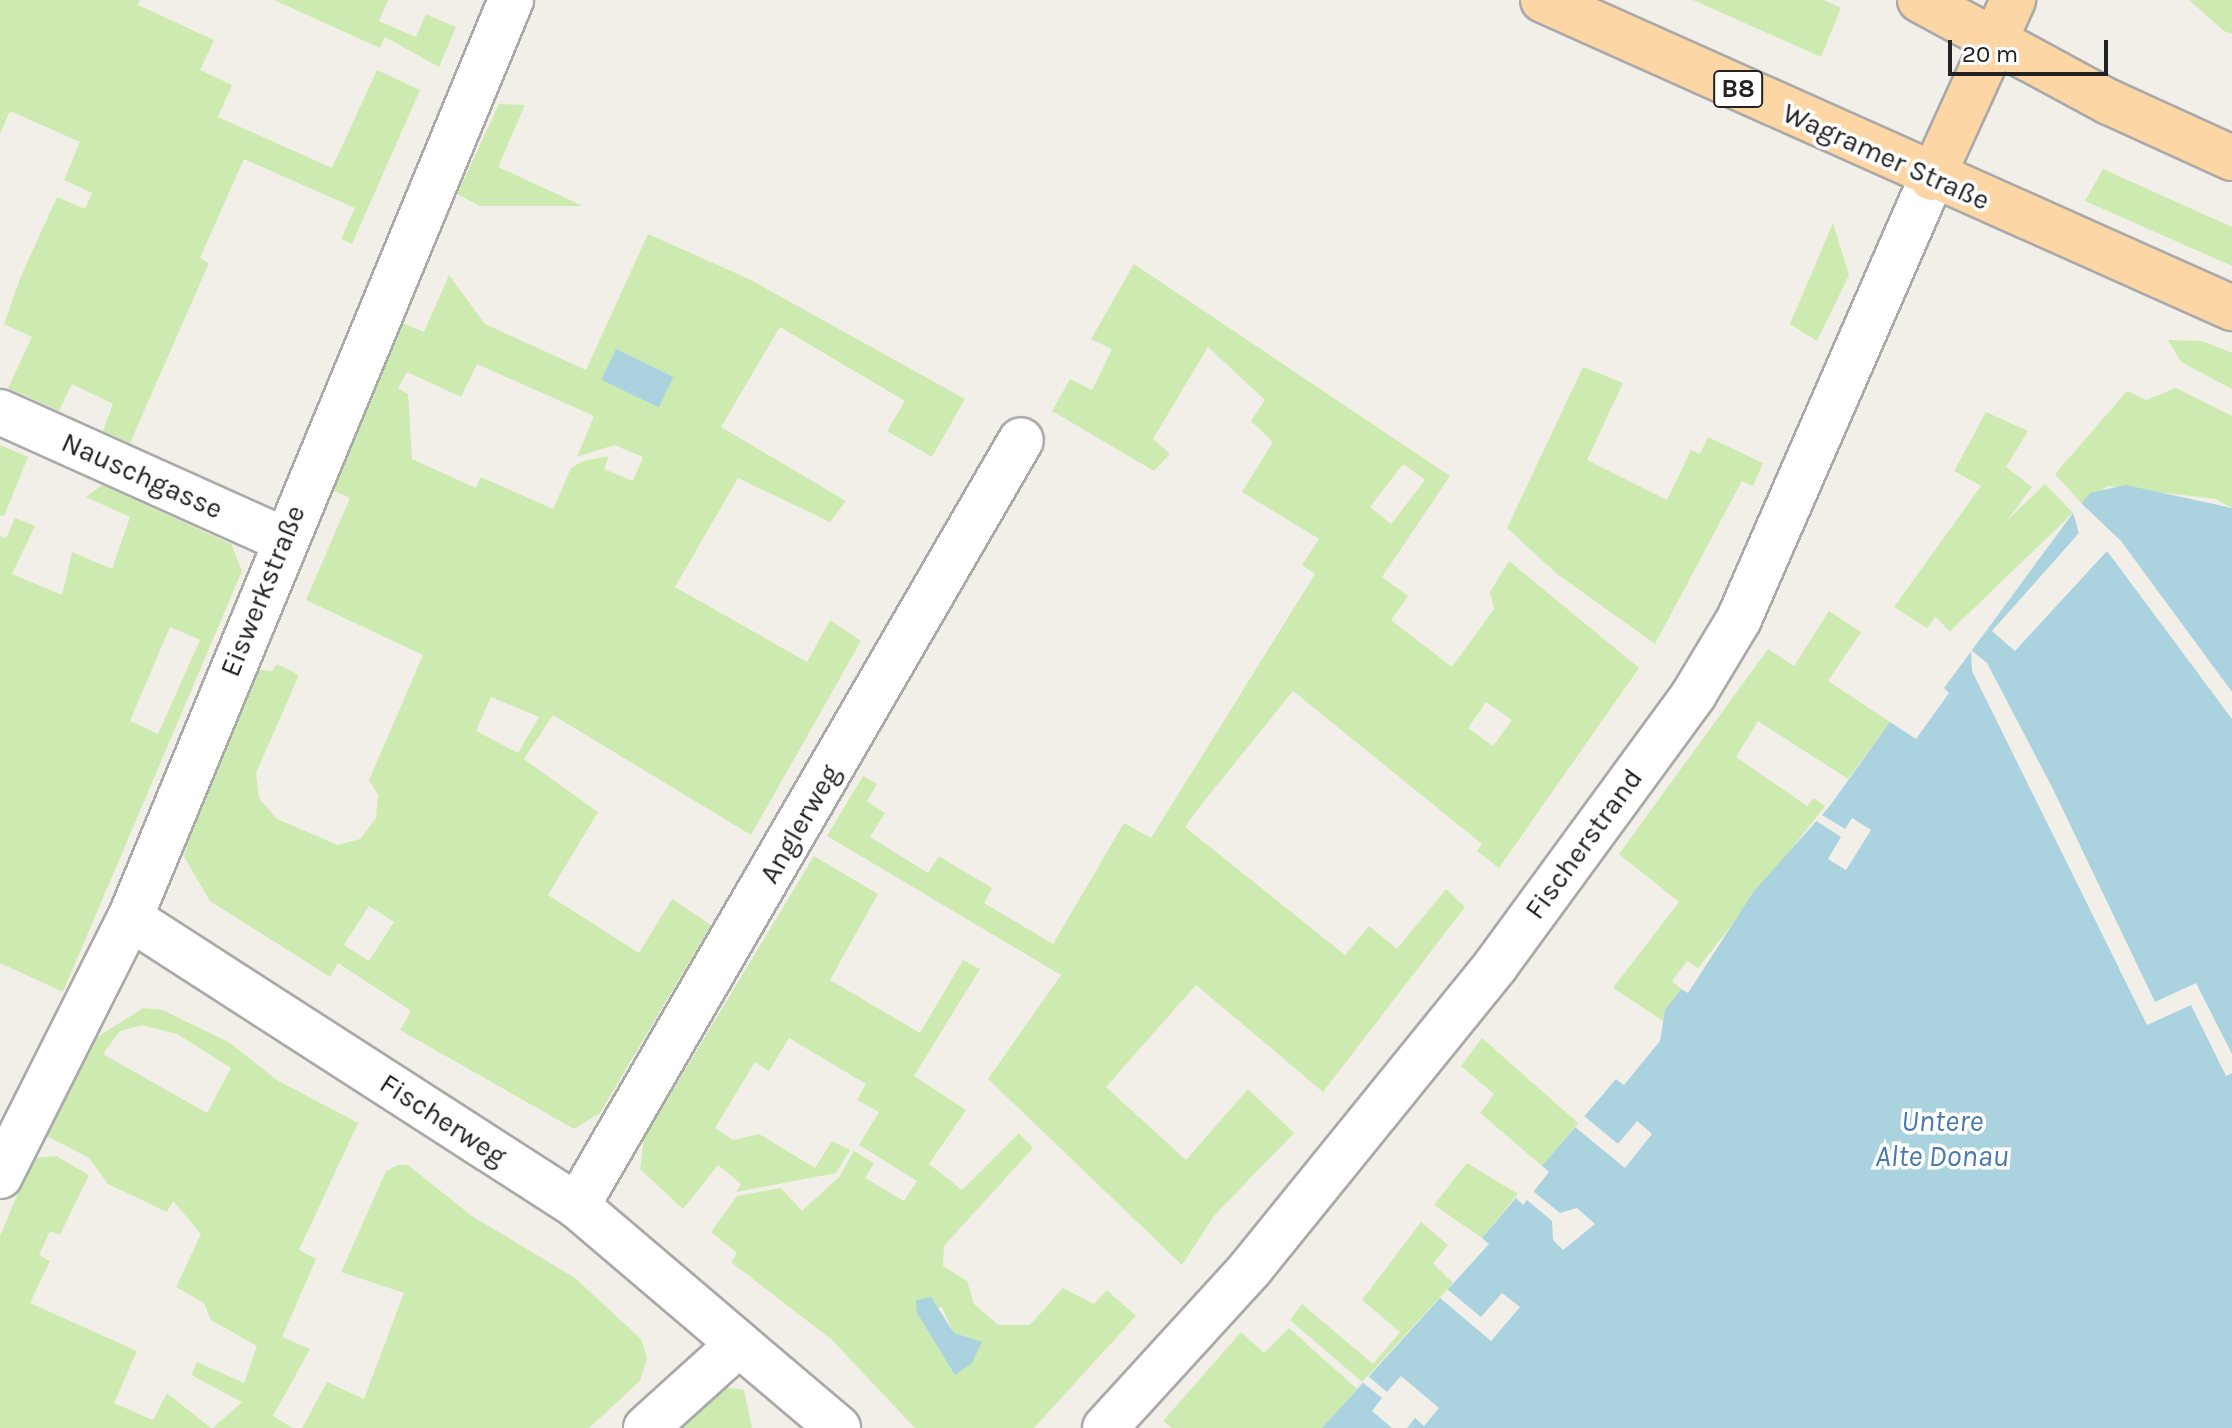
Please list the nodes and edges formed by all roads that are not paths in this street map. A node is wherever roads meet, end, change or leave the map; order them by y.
1 (511, 0) edge
2 (1543, 0) edge
3 (1920, 0) edge
4 (2013, 0) edge
5 (1995, 39) junction
6 (2232, 158) edge
7 (1932, 178) junction
8 (2232, 308) edge
9 (0, 412) edge
10 (1021, 440) dead end
11 (283, 539) junction
12 (130, 918) junction
13 (0, 1176) edge
14 (577, 1206) junction
15 (739, 1344) junction
16 (646, 1428) edge
17 (838, 1428) edge
18 (1105, 1428) edge

1 - 11 street, Eiswerkstraße
2 - 7 main road, Wagramer Straße / B8
3 - 5 main road
4 - 5 main road
5 - 6 main road
5 - 7 main road
7 - 8 main road, Wagramer Straße / B8
7 - 18 street, Fischerstrand
9 - 11 street, Nauschgasse
10 - 14 street, Anglerweg
11 - 12 street, Eiswerkstraße
12 - 13 street, Eiswerkstraße
12 - 14 street, Fischerweg
14 - 15 street, Fischerweg
15 - 16 street
15 - 17 street

